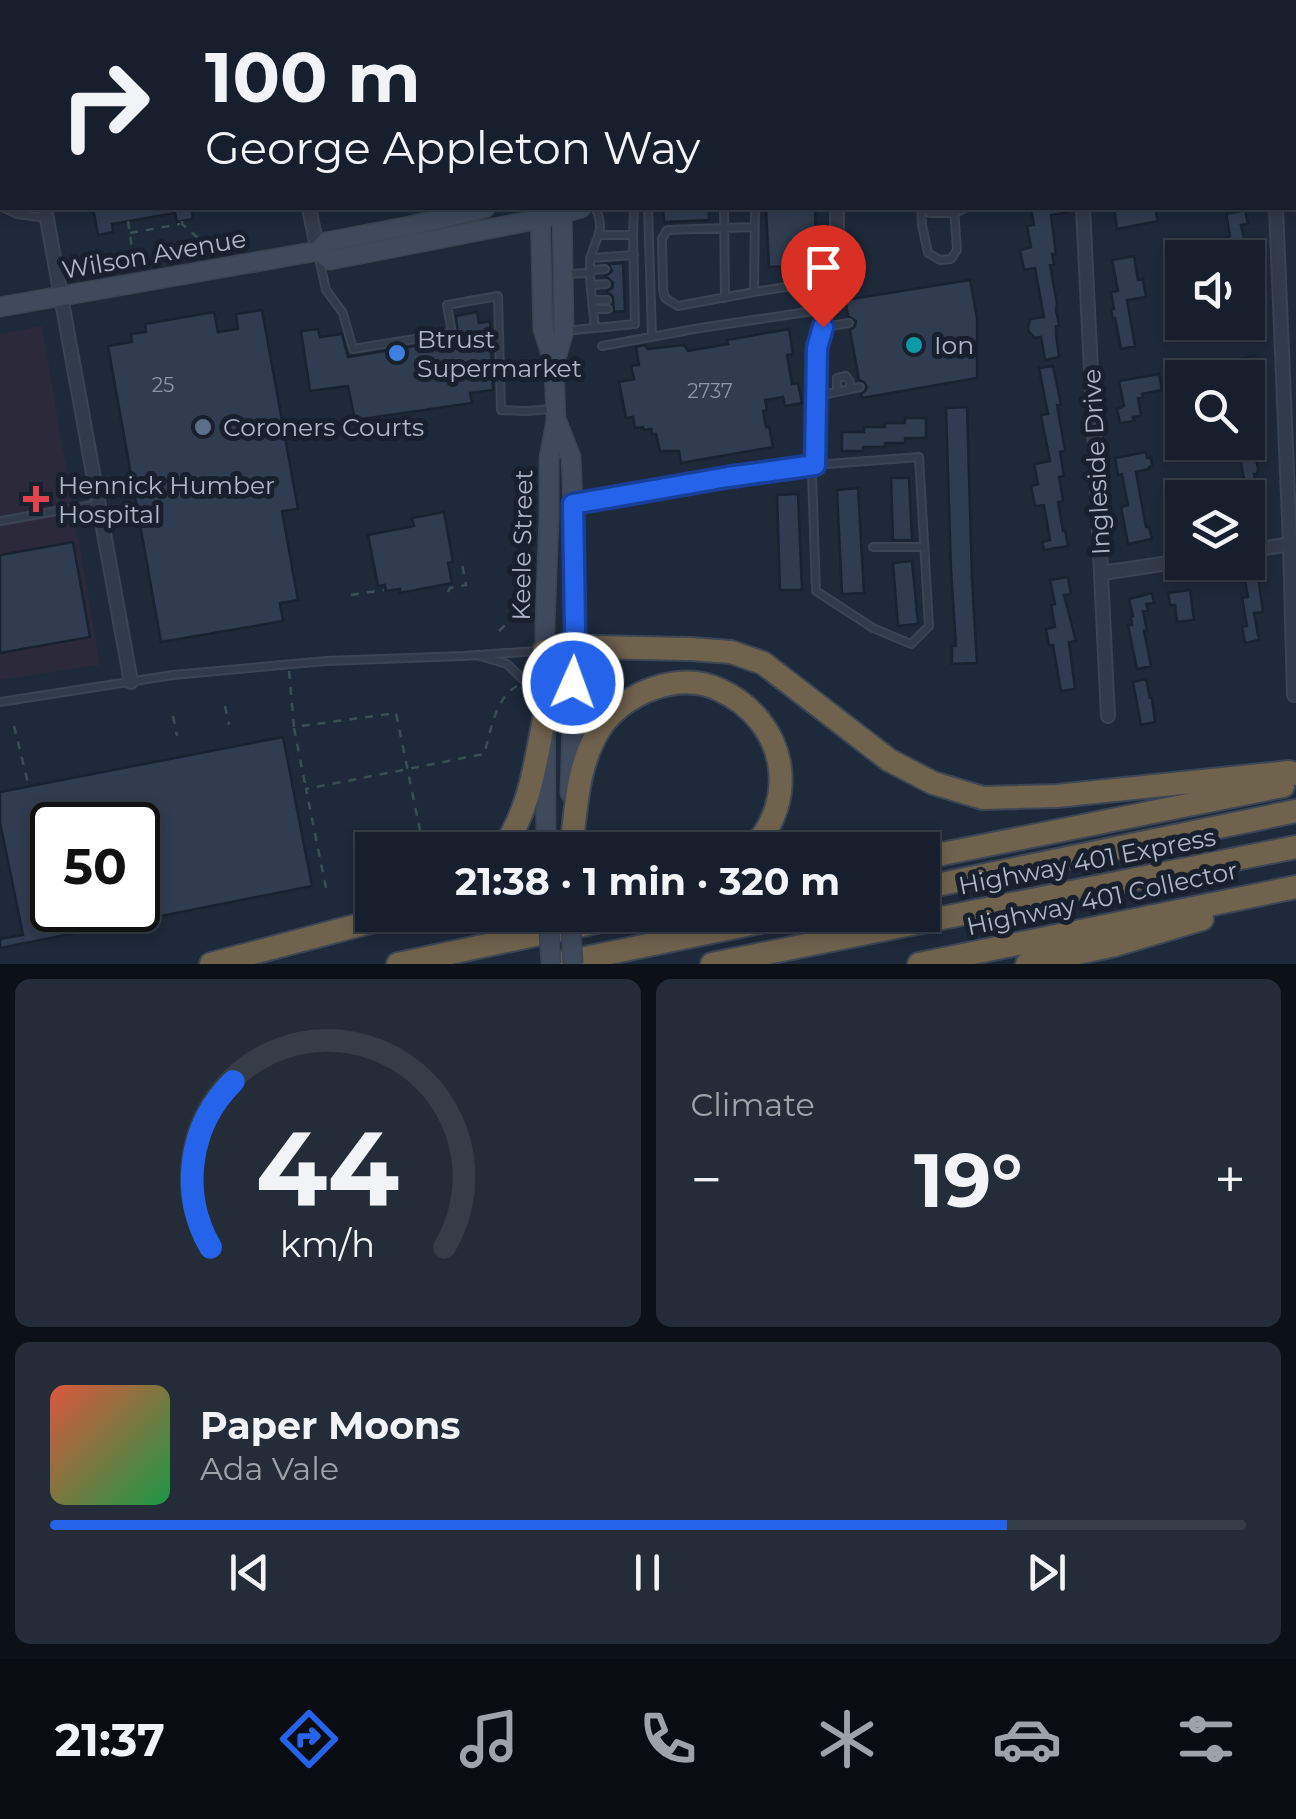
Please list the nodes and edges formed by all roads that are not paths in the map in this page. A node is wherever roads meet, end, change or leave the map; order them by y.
1 (8, 210) edge
2 (310, 210) edge
3 (478, 210) edge
4 (562, 210) edge
5 (596, 210) edge
6 (634, 210) edge
7 (648, 210) edge
8 (724, 210) edge
9 (754, 210) edge
10 (837, 210) edge
11 (923, 210) edge
12 (926, 210) edge
13 (955, 210) edge
14 (1083, 210) edge
15 (1276, 210) edge
16 (46, 213) edge
17 (540, 213) edge
18 (724, 228) junction
19 (754, 228) junction
20 (600, 235) junction
21 (633, 235) junction
22 (318, 252) junction
23 (634, 255) junction
24 (590, 258) junction
25 (623, 268) dead end
26 (634, 268) junction
27 (605, 269) dead end
28 (591, 271) junction
29 (562, 274) junction
30 (634, 282) junction
31 (624, 283) dead end
32 (834, 283) junction
33 (606, 284) dead end
34 (592, 285) junction
35 (754, 292) junction
36 (62, 295) junction
37 (726, 298) junction
38 (625, 303) dead end
39 (635, 303) junction
40 (608, 304) dead end
41 (593, 305) junction
42 (0, 307) edge
43 (828, 309) junction
44 (849, 323) dead end
45 (823, 327) junction
46 (595, 328) junction
47 (564, 331) junction
48 (652, 336) junction
49 (602, 346) dead end
50 (554, 365) junction
51 (860, 387) dead end
52 (850, 389) junction
53 (837, 392) junction
54 (816, 396) junction
55 (556, 415) junction
56 (815, 465) junction
57 (100, 503) junction
58 (573, 504) junction
59 (0, 521) edge
60 (1290, 544) junction
61 (924, 546) junction
62 (872, 547) dead end
63 (1265, 548) edge
64 (1165, 564) edge
65 (1102, 573) junction
66 (574, 649) junction
67 (544, 650) junction
68 (478, 656) junction
69 (131, 682) junction
70 (1294, 694) edge
71 (0, 702) edge
72 (1108, 716) dead end
73 (544, 720) junction
74 (1296, 774) edge
75 (1296, 783) edge
76 (1296, 811) edge
77 (513, 832) edge
78 (546, 832) edge
79 (570, 832) edge
80 (572, 832) edge
81 (765, 832) edge
82 (1296, 847) edge
83 (940, 854) edge
84 (940, 884) edge
85 (1296, 889) edge
86 (355, 926) edge
87 (516, 932) edge
88 (544, 932) edge
89 (571, 932) edge
90 (710, 932) edge
91 (210, 964) edge
92 (398, 964) edge
93 (553, 964) edge
94 (573, 964) edge
95 (712, 964) edge
96 (919, 964) edge
97 (1027, 964) edge

1 - 16 lane
2 - 22 street
3 - 22 main road, Wilson Avenue
4 - 17 main road, Wilson Avenue
4 - 29 main road, Keele Street
5 - 20 lane
6 - 21 lane
7 - 48 lane
8 - 18 lane
9 - 19 lane
10 - 32 street
11 - 13 lane
12 - 13 lane
14 - 65 street, Ingleside Drive
15 - 60 street
16 - 36 street
17 - 22 main road, Wilson Avenue
17 - 50 main road, Keele Street
18 - 19 lane
18 - 37 lane
18 - 37 lane
19 - 35 lane
20 - 21 lane
20 - 24 lane
21 - 23 lane
22 - 36 main road, Wilson Avenue
22 - 55 lane
23 - 24 lane
23 - 26 lane
24 - 28 lane
25 - 26 lane
26 - 30 lane
27 - 28 lane
28 - 29 lane
28 - 34 lane
29 - 47 main road, Keele Street
30 - 31 lane
30 - 39 lane
32 - 35 lane
32 - 43 street
33 - 34 lane
34 - 41 lane
35 - 37 lane
36 - 42 main road, Wilson Avenue
36 - 57 street
38 - 39 lane
39 - 46 lane
40 - 41 lane
41 - 46 lane
43 - 45 street
43 - 48 lane
44 - 45 lane
45 - 54 street
46 - 47 lane
47 - 50 main road, Keele Street
48 - 49 lane
50 - 55 main road, Keele Street
51 - 52 lane
52 - 53 lane
52 - 53 lane
53 - 54 lane
54 - 56 street
55 - 58 main road, Keele Street
55 - 67 main road, Keele Street
56 - 58 street
56 - 61 lane
56 - 61 lane
57 - 59 lane
57 - 69 street
58 - 66 main road, Keele Street
60 - 63 street
60 - 70 street
61 - 62 lane
64 - 65 street
65 - 72 street, Ingleside Drive
66 - 67 highway
66 - 74 highway
66 - 79 main road, Keele Street
67 - 68 lane
67 - 73 main road, Keele Street
68 - 69 lane
68 - 73 lane
69 - 71 lane
73 - 77 highway
73 - 78 main road, Keele Street
75 - 83 highway
76 - 84 highway, Highway 401 Express
80 - 81 highway
82 - 95 highway, Highway 401 Express
85 - 96 highway, Highway 401 Collector
85 - 97 highway
86 - 91 highway
87 - 92 highway
88 - 93 main road, bridge
89 - 94 main road, bridge
90 - 93 highway

